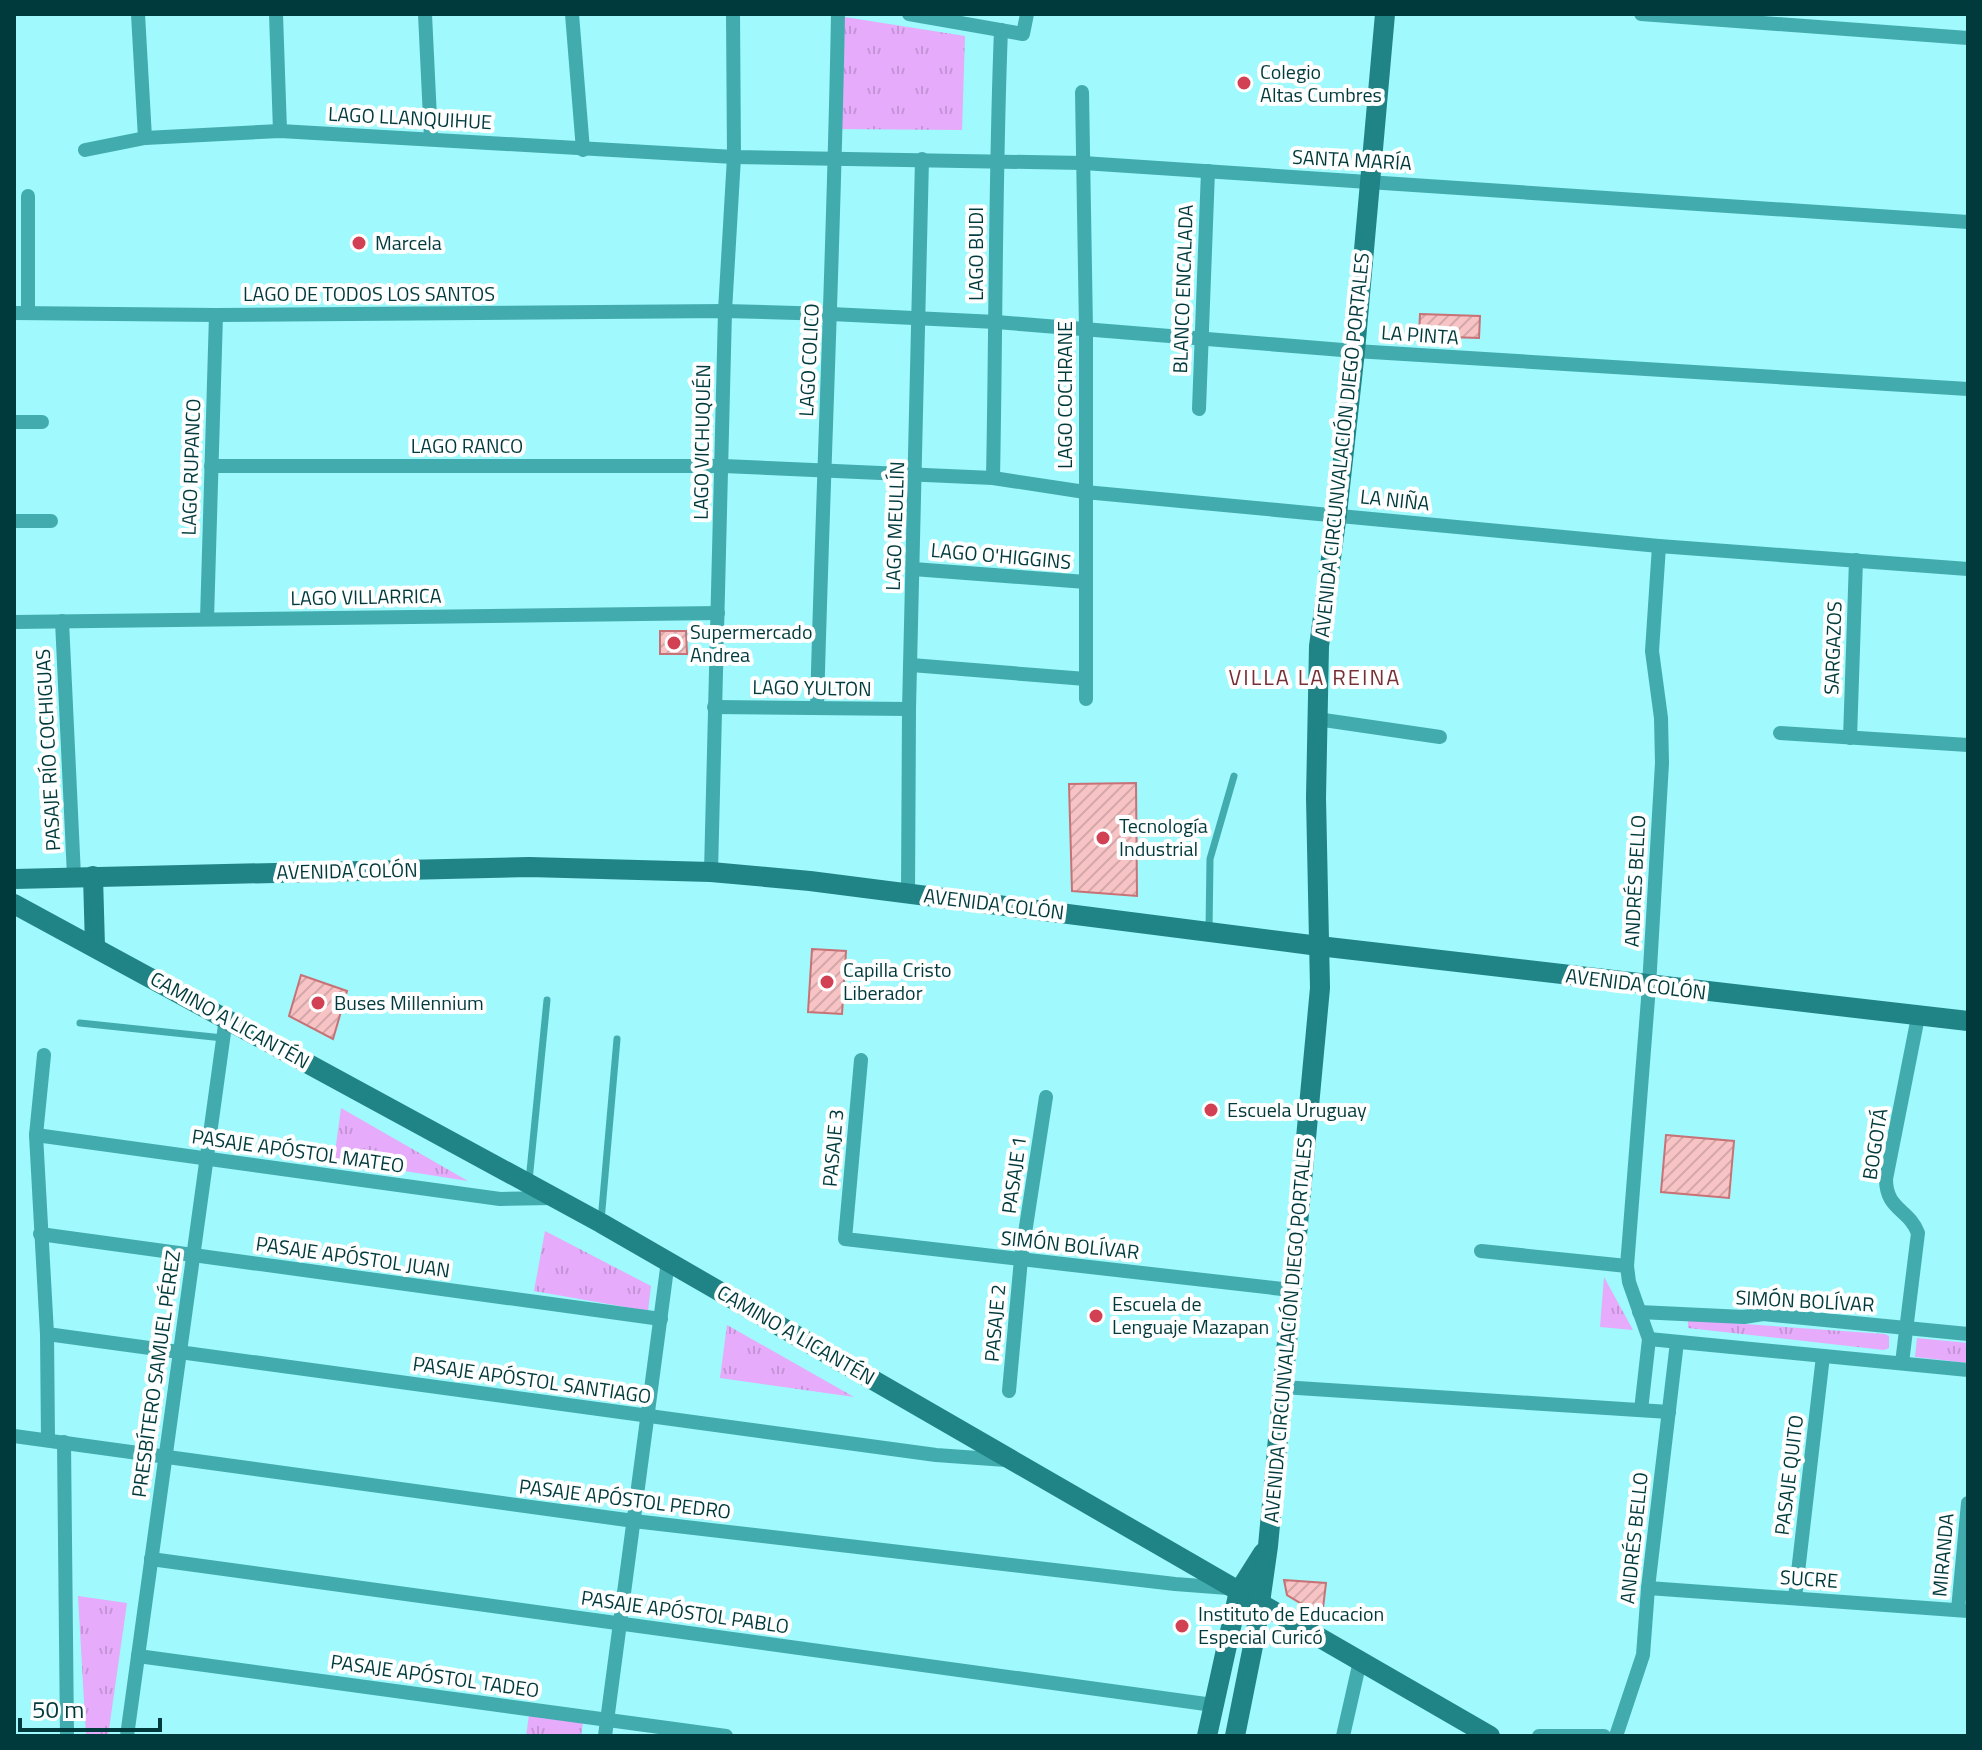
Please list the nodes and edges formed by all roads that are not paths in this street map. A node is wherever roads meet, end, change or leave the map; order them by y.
1 (138, 14) edge
2 (276, 14) edge
3 (425, 14) edge
4 (572, 14) edge
5 (733, 14) edge
6 (838, 14) edge
7 (909, 14) edge
8 (1027, 14) edge
9 (1385, 14) edge
10 (1641, 14) edge
11 (1001, 30) junction
12 (1968, 38) edge
13 (1082, 92) dead end
14 (280, 131) junction
15 (145, 138) junction
16 (431, 139) junction
17 (85, 150) dead end
18 (583, 150) junction
19 (734, 157) junction
20 (835, 157) junction
21 (922, 159) junction
22 (996, 160) junction
23 (1083, 163) junction
24 (1208, 171) junction
25 (1370, 181) junction
26 (28, 196) dead end
27 (1968, 222) edge
28 (725, 311) junction
29 (21, 313) edge
30 (831, 314) junction
31 (216, 315) junction
32 (920, 318) junction
33 (996, 322) junction
34 (1086, 329) junction
35 (1202, 339) junction
36 (1355, 351) junction
37 (1968, 389) edge
38 (1199, 409) dead end
39 (14, 422) edge
40 (42, 422) dead end
41 (211, 466) junction
42 (723, 466) junction
43 (823, 470) junction
44 (916, 472) junction
45 (993, 478) junction
46 (1085, 492) junction
47 (1337, 514) junction
48 (14, 521) edge
49 (51, 521) dead end
50 (1659, 546) junction
51 (1856, 560) junction
52 (913, 569) junction
53 (1968, 569) edge
54 (1086, 582) junction
55 (718, 613) junction
56 (207, 619) junction
57 (62, 621) junction
58 (14, 622) edge
59 (911, 665) junction
60 (1086, 679) junction
61 (1086, 699) dead end
62 (714, 707) junction
63 (817, 708) junction
64 (909, 709) junction
65 (1317, 719) junction
66 (1780, 733) dead end
67 (1440, 737) dead end
68 (1850, 738) junction
69 (1968, 745) edge
70 (1234, 776) dead end
71 (711, 872) junction
72 (83, 876) junction
73 (17, 877) edge
74 (908, 893) junction
75 (14, 904) edge
76 (1209, 932) junction
77 (1319, 946) junction
78 (95, 947) junction
79 (1649, 986) junction
80 (547, 1000) dead end
81 (1918, 1017) junction
82 (1968, 1021) edge
83 (80, 1023) dead end
84 (224, 1028) junction
85 (617, 1039) dead end
86 (44, 1055) dead end
87 (861, 1060) dead end
88 (1046, 1097) dead end
89 (36, 1135) junction
90 (206, 1159) junction
91 (529, 1183) junction
92 (555, 1198) junction
93 (601, 1223) junction
94 (40, 1234) junction
95 (845, 1239) joint
96 (1481, 1251) dead end
97 (193, 1255) junction
98 (1021, 1259) junction
99 (668, 1261) junction
100 (1627, 1266) junction
101 (1291, 1290) junction
102 (1639, 1312) junction
103 (661, 1319) junction
104 (1907, 1327) junction
105 (47, 1334) junction
106 (1968, 1334) edge
107 (1649, 1339) junction
108 (1677, 1342) junction
109 (180, 1352) junction
110 (1823, 1356) junction
111 (1902, 1363) junction
112 (1968, 1370) edge
113 (1282, 1387) junction
114 (1009, 1391) dead end
115 (1641, 1410) junction
116 (1669, 1412) junction
117 (648, 1416) junction
118 (14, 1436) edge
119 (48, 1440) junction
120 (64, 1442) junction
121 (165, 1458) junction
122 (1012, 1460) junction
123 (1968, 1503) edge
124 (634, 1521) junction
125 (1268, 1546) junction
126 (151, 1559) junction
127 (1648, 1588) junction
128 (1236, 1590) junction
129 (1795, 1598) junction
130 (1261, 1603) junction
131 (1963, 1611) edge
132 (620, 1624) junction
133 (138, 1656) junction
134 (1360, 1661) junction
135 (1213, 1705) junction
136 (607, 1720) junction
137 (1481, 1734) edge
138 (67, 1736) edge
139 (127, 1736) edge
140 (605, 1736) edge
141 (726, 1736) edge
142 (1207, 1736) edge
143 (1235, 1736) edge
144 (1343, 1736) edge
145 (1539, 1736) edge
146 (1604, 1736) edge
147 (1616, 1736) edge

1 - 15 street
2 - 14 street
3 - 16 street
4 - 18 street
5 - 19 street, LAGO VICHUQUÉN
6 - 20 street, LAGO COLICO
7 - 11 street
8 - 11 street
9 - 25 street, AVENIDA CIRCUNVALACIÓN DIEGO PORTALES
10 - 12 street
11 - 22 street, LAGO BUDI
13 - 23 street, LAGO COCHRANE
14 - 15 street, LAGO LLANQUIHUE
14 - 16 street, LAGO LLANQUIHUE
15 - 17 street, LAGO LLANQUIHUE
16 - 18 street, LAGO LLANQUIHUE
18 - 19 street, LAGO LLANQUIHUE
19 - 20 street, SANTA MARÍA
19 - 28 street, LAGO VICHUQUÉN
20 - 21 street, SANTA MARÍA
20 - 30 street, LAGO COLICO
21 - 22 street, SANTA MARÍA
21 - 32 street, LAGO MEULLÍN
22 - 23 street, SANTA MARÍA
22 - 33 street, LAGO BUDI
23 - 24 street, SANTA MARÍA
23 - 34 street, LAGO COCHRANE
24 - 25 street, SANTA MARÍA
24 - 35 street, BLANCO ENCALADA
25 - 27 street, SANTA MARÍA
25 - 36 street, AVENIDA CIRCUNVALACIÓN DIEGO PORTALES
26 - 29 street
28 - 30 street, LA PINTA
28 - 31 street, LAGO DE TODOS LOS SANTOS
28 - 42 street, LAGO VICHUQUÉN
29 - 31 street, LAGO DE TODOS LOS SANTOS
30 - 32 street, LA PINTA
30 - 43 street, LAGO COLICO
31 - 41 street, LAGO RUPANCO
32 - 33 street, LA PINTA
32 - 44 street, LAGO MEULLÍN
33 - 34 street, LA PINTA
33 - 45 street, LAGO BUDI
34 - 35 street, LA PINTA
34 - 46 street, LAGO COCHRANE
35 - 36 street, LA PINTA
35 - 38 street, BLANCO ENCALADA
36 - 37 street, LA PINTA
36 - 47 street, AVENIDA CIRCUNVALACIÓN DIEGO PORTALES
39 - 40 street
41 - 42 street, LAGO RANCO
41 - 56 street, LAGO RUPANCO
42 - 43 street, LA NIÑA
42 - 55 street, LAGO VICHUQUÉN
43 - 44 street, LA NIÑA
43 - 63 street, LAGO COLICO
44 - 45 street, LA NIÑA
44 - 52 street, LAGO MEULLÍN
45 - 46 street, LA NIÑA
46 - 47 street, LA NIÑA
46 - 54 street, LAGO COCHRANE
47 - 50 street, LA NIÑA
47 - 65 street, AVENIDA CIRCUNVALACIÓN DIEGO PORTALES
48 - 49 street
50 - 51 street, LA NIÑA
50 - 79 street, ANDRÉS BELLO
51 - 53 street, LA NIÑA
51 - 68 street, SARGAZOS
52 - 54 street, LAGO O'HIGGINS
52 - 59 street, LAGO MEULLÍN
54 - 60 street, LAGO COCHRANE
55 - 56 street, LAGO VILLARRICA
55 - 62 street, LAGO VICHUQUÉN
56 - 57 street, LAGO VILLARRICA
57 - 58 street, LAGO VILLARRICA
57 - 72 street, PASAJE RÍO COCHIGUAS
59 - 60 street
59 - 64 street, LAGO MEULLÍN
60 - 61 street, LAGO COCHRANE
62 - 63 street, LAGO YULTON
62 - 71 street, LAGO VICHUQUÉN
63 - 64 street, LAGO YULTON
64 - 74 street, LAGO MEULLÍN
65 - 67 street
65 - 77 street, AVENIDA CIRCUNVALACIÓN DIEGO PORTALES
66 - 68 street
68 - 69 street
70 - 76 lane
71 - 72 street, AVENIDA COLÓN
71 - 74 street, AVENIDA COLÓN
72 - 73 street, AVENIDA COLÓN
72 - 78 street
74 - 76 street, AVENIDA COLÓN
75 - 78 street, CAMINO A LICANTÉN
76 - 77 street, AVENIDA COLÓN
77 - 79 street, AVENIDA COLÓN
77 - 101 street, AVENIDA CIRCUNVALACIÓN DIEGO PORTALES
78 - 84 street, CAMINO A LICANTÉN
79 - 81 street, AVENIDA COLÓN
79 - 100 street, ANDRÉS BELLO
80 - 91 lane
81 - 82 street, AVENIDA COLÓN
81 - 104 street, BOGOTÁ
83 - 84 lane
84 - 90 street, PRESBÍTERO SAMUEL PÉREZ
84 - 91 street, CAMINO A LICANTÉN
85 - 93 lane
86 - 89 street
87 - 95 street, PASAJE 3
88 - 98 street, PASAJE 1
89 - 90 street, PASAJE APÓSTOL MATEO
89 - 94 street
90 - 92 street, PASAJE APÓSTOL MATEO
90 - 97 street, PRESBÍTERO SAMUEL PÉREZ
91 - 92 street, CAMINO A LICANTÉN
92 - 93 street, CAMINO A LICANTÉN
93 - 99 street, CAMINO A LICANTÉN
94 - 97 street, PASAJE APÓSTOL JUAN
94 - 105 street
95 - 98 street, SIMÓN BOLÍVAR
96 - 100 street
97 - 103 street, PASAJE APÓSTOL JUAN
97 - 109 street, PRESBÍTERO SAMUEL PÉREZ
98 - 101 street, SIMÓN BOLÍVAR
98 - 114 street, PASAJE 2
99 - 103 street
99 - 122 street, CAMINO A LICANTÉN
100 - 102 street, ANDRÉS BELLO
101 - 113 street, AVENIDA CIRCUNVALACIÓN DIEGO PORTALES
102 - 104 street, SIMÓN BOLÍVAR
102 - 107 street, ANDRÉS BELLO
103 - 117 street
104 - 106 street, SIMÓN BOLÍVAR
104 - 111 street, BOGOTÁ
105 - 109 street, PASAJE APÓSTOL SANTIAGO
105 - 119 street
107 - 108 street
107 - 115 street, ANDRÉS BELLO
108 - 110 street
108 - 116 street, ANDRÉS BELLO
109 - 117 street, PASAJE APÓSTOL SANTIAGO
109 - 121 street, PRESBÍTERO SAMUEL PÉREZ
110 - 111 street
110 - 129 street, PASAJE QUITO
111 - 112 street
113 - 115 street
113 - 125 street, AVENIDA CIRCUNVALACIÓN DIEGO PORTALES
115 - 116 street
116 - 127 street, ANDRÉS BELLO
117 - 122 street, PASAJE APÓSTOL SANTIAGO
117 - 124 street
118 - 119 street, PASAJE APÓSTOL PEDRO
119 - 120 street, PASAJE APÓSTOL PEDRO
120 - 121 street, PASAJE APÓSTOL PEDRO
120 - 138 street
121 - 124 street, PASAJE APÓSTOL PEDRO
121 - 126 street, PRESBÍTERO SAMUEL PÉREZ
122 - 128 street, CAMINO A LICANTÉN
123 - 131 street, MIRANDA
124 - 128 street, PASAJE APÓSTOL PEDRO
124 - 132 street
125 - 128 street, AVENIDA CIRCUNVALACIÓN DIEGO PORTALES
125 - 130 street, AVENIDA CIRCUNVALACIÓN DIEGO PORTALES
126 - 132 street, PASAJE APÓSTOL PABLO
126 - 133 street, PRESBÍTERO SAMUEL PÉREZ
127 - 129 street, SUCRE
127 - 147 street, ANDRÉS BELLO
128 - 130 street, CAMINO A LICANTÉN
128 - 135 street, AVENIDA CIRCUNVALACIÓN DIEGO PORTALES
129 - 131 street, SUCRE
130 - 134 street, CAMINO A LICANTÉN
130 - 143 street, AVENIDA CIRCUNVALACIÓN DIEGO PORTALES
132 - 135 street, PASAJE APÓSTOL PABLO
132 - 136 street
133 - 136 street, PASAJE APÓSTOL TADEO
133 - 139 street, PRESBÍTERO SAMUEL PÉREZ
134 - 137 street, CAMINO A LICANTÉN
134 - 144 street
135 - 142 street, AVENIDA CIRCUNVALACIÓN DIEGO PORTALES
136 - 140 street
136 - 141 street, PASAJE APÓSTOL TADEO
145 - 146 street

